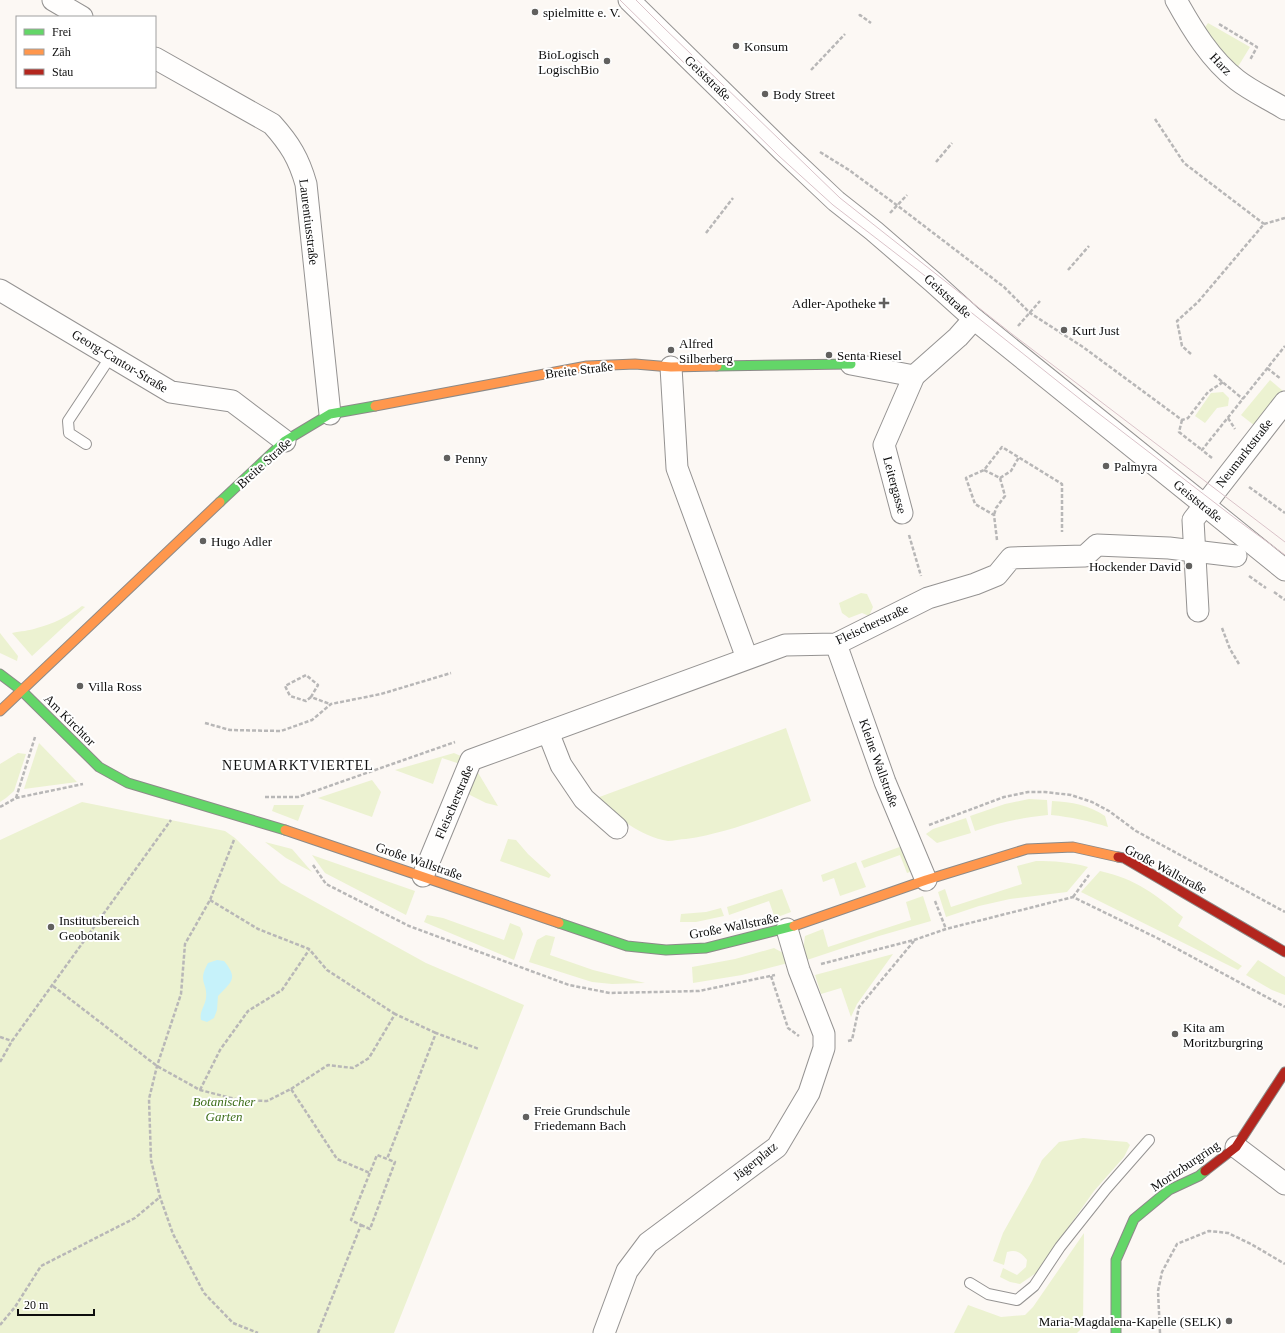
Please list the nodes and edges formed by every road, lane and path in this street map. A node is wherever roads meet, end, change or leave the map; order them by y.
1 (52, 0) edge
2 (629, 0) edge
3 (1176, 0) edge
4 (80, 16) edge
5 (859, 16) dead end
6 (871, 23) dead end
7 (845, 34) dead end
8 (156, 59) edge
9 (811, 70) dead end
10 (1285, 109) edge
11 (1155, 119) dead end
12 (952, 144) dead end
13 (818, 150) dead end
14 (936, 162) dead end
15 (733, 198) dead end
16 (1285, 218) edge
17 (1264, 224) junction
18 (706, 233) dead end
19 (1089, 246) dead end
20 (1068, 270) dead end
21 (0, 290) edge
22 (1040, 301) dead end
23 (1030, 313) junction
24 (974, 319) junction
25 (1004, 343) junction
26 (1285, 346) edge
27 (1191, 354) dead end
28 (111, 356) junction
29 (851, 364) joint
30 (671, 367) junction
31 (1267, 368) junction
32 (1275, 374) dead end
33 (1214, 375) dead end
34 (914, 376) junction
35 (1223, 382) junction
36 (1243, 399) junction
37 (1285, 402) edge
38 (330, 414) junction
39 (1228, 418) junction
40 (1182, 420) junction
41 (1238, 433) dead end
42 (1210, 440) dead end
43 (285, 441) junction
44 (86, 444) dead end
45 (1202, 450) dead end
46 (1020, 457) junction
47 (984, 470) junction
48 (1000, 478) junction
49 (1204, 505) junction
50 (902, 513) joint
51 (994, 515) junction
52 (1194, 551) junction
53 (1062, 556) junction
54 (1236, 556) dead end
55 (1012, 558) junction
56 (1285, 570) edge
57 (928, 598) junction
58 (1198, 611) dead end
59 (1222, 628) dead end
60 (836, 644) junction
61 (747, 658) junction
62 (1239, 664) dead end
63 (451, 673) dead end
64 (0, 674) edge
65 (21, 690) junction
66 (311, 697) junction
67 (331, 704) junction
68 (0, 711) edge
69 (205, 723) dead end
70 (548, 732) junction
71 (37, 733) dead end
72 (471, 760) junction
73 (128, 783) joint
74 (85, 784) dead end
75 (262, 797) dead end
76 (16, 798) junction
77 (0, 806) edge
78 (174, 814) dead end
79 (617, 828) dead end
80 (906, 833) junction
81 (235, 838) dead end
82 (423, 876) junction
83 (926, 880) junction
84 (210, 900) junction
85 (1285, 912) edge
86 (787, 929) junction
87 (946, 929) dead end
88 (914, 940) dead end
89 (309, 949) junction
90 (1285, 952) edge
91 (771, 976) dead end
92 (52, 986) junction
93 (395, 1014) junction
94 (787, 1022) dead end
95 (436, 1033) junction
96 (0, 1037) edge
97 (12, 1041) junction
98 (824, 1048) junction
99 (479, 1049) dead end
100 (0, 1062) edge
101 (157, 1066) junction
102 (1285, 1072) edge
103 (291, 1089) junction
104 (200, 1090) junction
105 (1149, 1140) dead end
106 (1236, 1147) junction
107 (387, 1159) junction
108 (370, 1172) junction
109 (1285, 1184) edge
110 (160, 1197) junction
111 (361, 1225) junction
112 (1285, 1264) edge
113 (970, 1283) dead end
114 (0, 1325) edge
115 (257, 1333) edge
116 (318, 1333) edge
117 (604, 1333) edge
118 (1116, 1333) edge
119 (1160, 1333) edge

1 - 4 street
2 - 24 street, Geiststraße
3 - 10 street, Harz
5 - 6 path
7 - 9 path
8 - 38 street, Laurentiusstraße
11 - 17 path
12 - 14 path
13 - 23 path
15 - 18 path
16 - 17 path
17 - 27 path
19 - 20 path
21 - 28 street, Georg-Cantor-Straße
22 - 23 path
23 - 25 path
23 - 40 path
24 - 25 street, Geiststraße
24 - 34 street
25 - 49 street, Geiststraße
26 - 31 path
28 - 43 street, Georg-Cantor-Straße
28 - 44 lane
29 - 30 street, Breite Straße
29 - 34 street, Breite Straße
30 - 38 street, Breite Straße
30 - 61 street
31 - 32 path
31 - 36 path
33 - 35 path
34 - 50 street, Leitergasse
35 - 36 path
35 - 40 path
36 - 39 path
37 - 49 street, Neumarktstraße
38 - 43 street, Breite Straße
39 - 41 path
39 - 42 path
40 - 45 path
43 - 65 street, Breite Straße
46 - 47 path
46 - 48 path
46 - 53 path
47 - 48 path
47 - 51 path
48 - 51 path
49 - 52 street
49 - 56 street, Geiststraße
50 - 57 path, Leitergasse
51 - 55 path
52 - 53 street
52 - 54 street
52 - 58 street
53 - 55 street
55 - 57 street, Fleischerstraße
57 - 60 street, Fleischerstraße
59 - 62 path
60 - 61 street, Fleischerstraße
60 - 80 street, Kleine Wallstraße
61 - 70 street, Fleischerstraße
63 - 67 path
64 - 65 street, Am Kirchtor
65 - 68 street
65 - 73 street, Am Kirchtor
66 - 66 path
66 - 67 path
67 - 69 path
70 - 72 street, Fleischerstraße
70 - 79 street
71 - 76 path
72 - 75 path
72 - 82 street, Fleischerstraße
73 - 82 street, Große Wallstraße
74 - 76 path
76 - 77 path
78 - 92 path
80 - 83 street, Kleine Wallstraße
80 - 85 path
81 - 84 path
82 - 86 street, Große Wallstraße
83 - 86 street, Große Wallstraße
83 - 87 path
83 - 90 street, Große Wallstraße
84 - 89 path
84 - 101 path
86 - 98 street, Jägerplatz
88 - 98 path
89 - 93 path
89 - 104 path
91 - 94 path
92 - 97 path
92 - 101 path
93 - 95 path
93 - 103 path
95 - 99 path
95 - 107 path
96 - 97 path
97 - 100 path
98 - 117 street, Jägerplatz
101 - 104 path
101 - 110 path
102 - 106 street, Moritzburgring
103 - 104 path
103 - 108 path
105 - 113 lane
106 - 109 street
106 - 118 street, Moritzburgring
107 - 108 path
107 - 111 path
108 - 111 path
110 - 114 path
110 - 115 path
111 - 116 path
112 - 119 path

